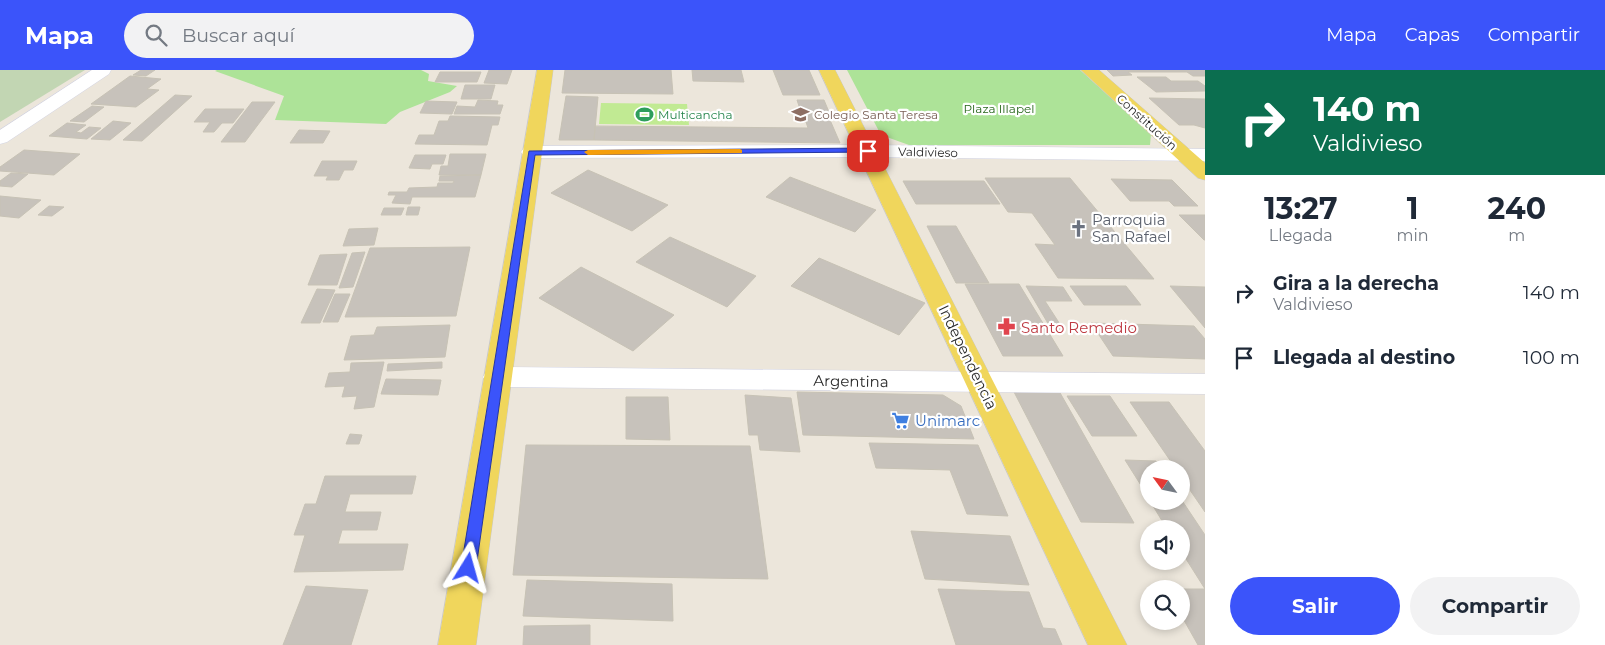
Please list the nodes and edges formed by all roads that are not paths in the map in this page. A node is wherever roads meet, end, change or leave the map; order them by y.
1 (102, 70) edge
2 (546, 70) edge
3 (827, 70) edge
4 (1089, 70) edge
5 (0, 138) edge
6 (868, 151) junction
7 (532, 152) junction
8 (1184, 155) junction
9 (1205, 155) edge
10 (1205, 174) edge
11 (497, 377) junction
12 (980, 382) junction
13 (1205, 384) edge
14 (457, 645) edge
15 (1108, 645) edge

1 - 5 street
2 - 7 main road
3 - 6 main road, Independencia
4 - 8 main road, Constitución
6 - 7 street, Valdivieso
6 - 8 street, Valdivieso
6 - 12 main road, Independencia
7 - 11 main road
8 - 9 street, Valdivieso
8 - 10 main road, Constitución
11 - 12 street, Argentina
11 - 14 main road
12 - 13 street, Argentina
12 - 15 main road, Independencia

